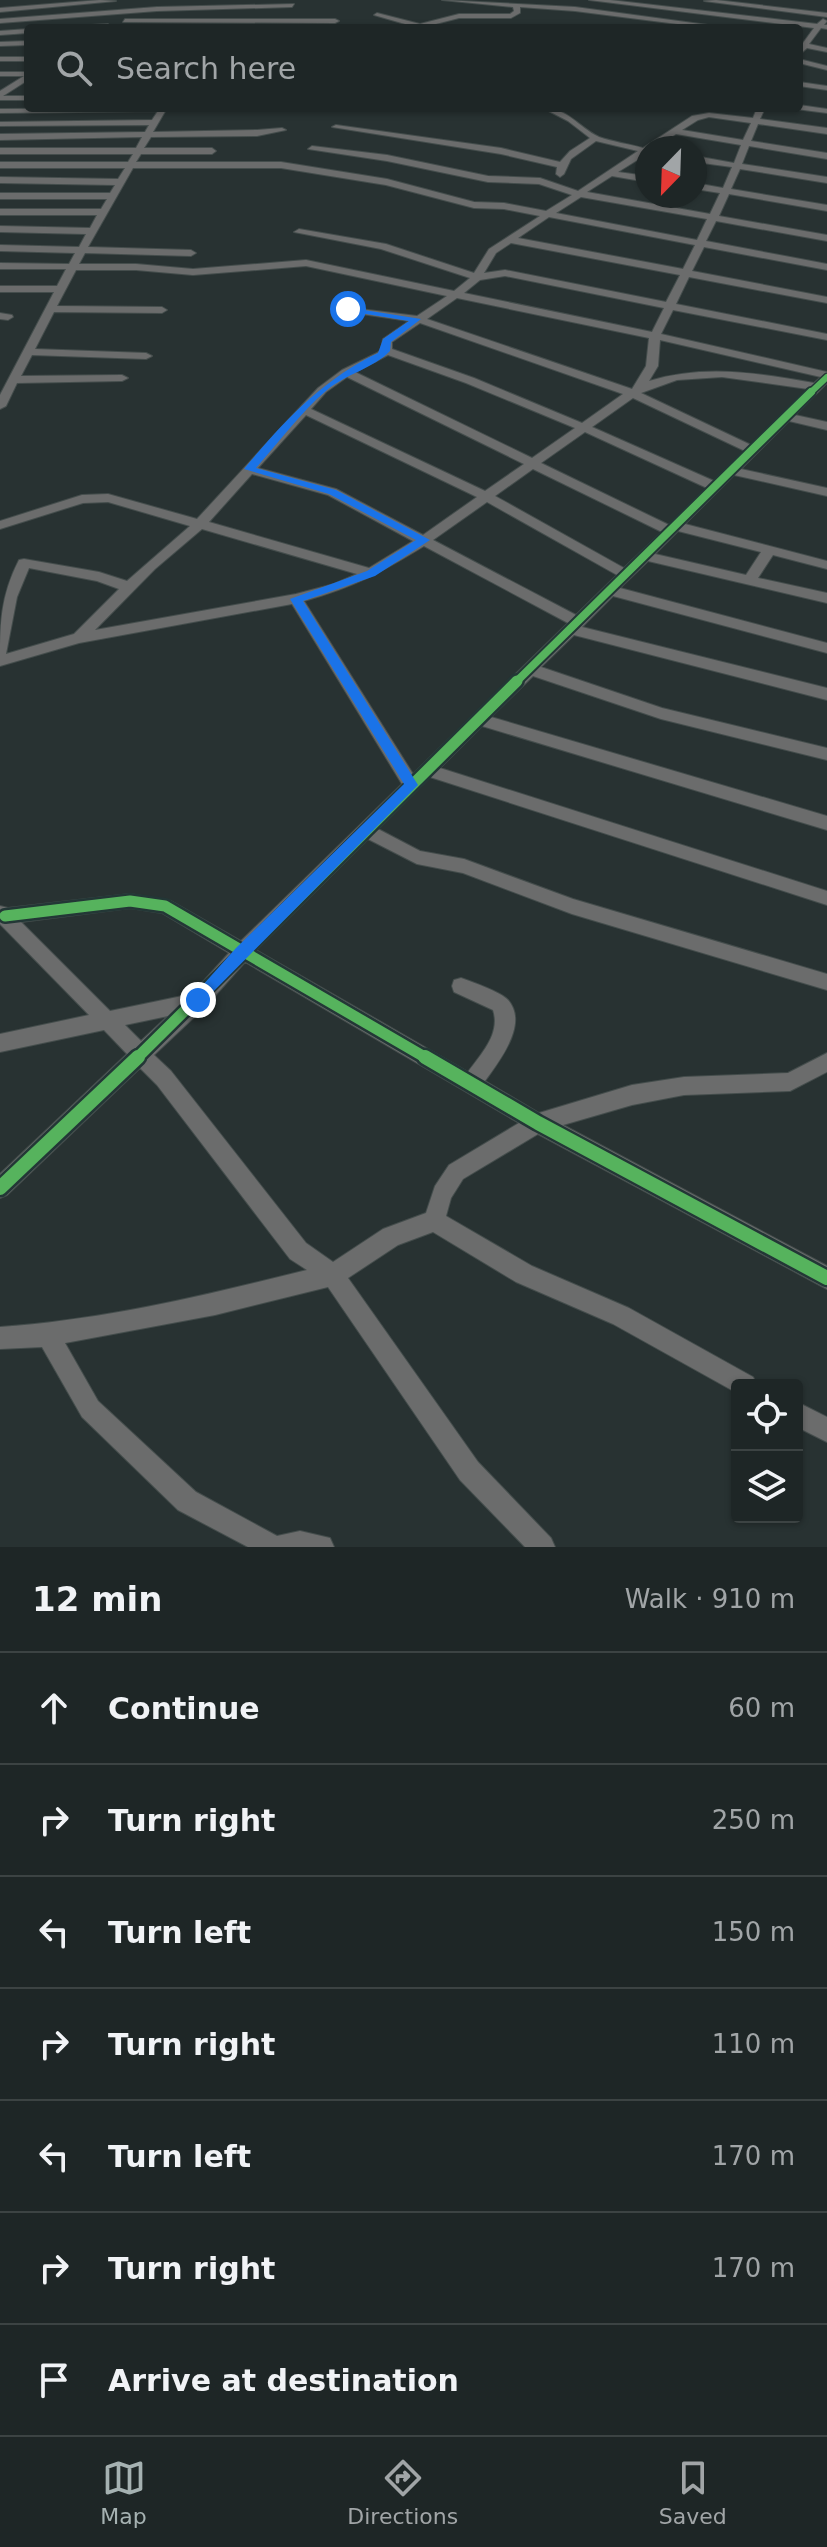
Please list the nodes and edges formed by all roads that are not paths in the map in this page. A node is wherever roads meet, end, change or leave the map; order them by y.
1 (149, 0) edge
2 (445, 0) edge
3 (592, 0) edge
4 (707, 0) edge
5 (119, 1) edge
6 (515, 2) edge
7 (803, 2) dead end
8 (608, 3) junction
9 (292, 5) dead end
10 (212, 7) junction
11 (827, 7) edge
12 (0, 10) edge
13 (131, 11) junction
14 (597, 13) junction
15 (377, 15) dead end
16 (714, 15) junction
17 (827, 16) edge
18 (0, 21) edge
19 (335, 21) dead end
20 (111, 24) edge
21 (204, 24) edge
22 (412, 24) edge
23 (434, 24) edge
24 (686, 24) edge
25 (717, 24) edge
26 (798, 24) edge
27 (803, 25) edge
28 (817, 26) junction
29 (827, 27) edge
30 (24, 31) edge
31 (0, 33) edge
32 (24, 43) edge
33 (0, 44) edge
34 (803, 44) edge
35 (803, 48) edge
36 (827, 50) edge
37 (0, 59) edge
38 (24, 59) edge
39 (803, 62) edge
40 (827, 68) edge
41 (0, 74) edge
42 (24, 76) edge
43 (24, 78) edge
44 (803, 85) edge
45 (24, 87) edge
46 (827, 88) edge
47 (4, 91) edge
48 (24, 97) edge
49 (803, 108) edge
50 (0, 111) edge
51 (24, 111) edge
52 (827, 111) edge
53 (161, 112) edge
54 (556, 112) edge
55 (699, 112) edge
56 (758, 112) edge
57 (709, 115) junction
58 (754, 119) junction
59 (155, 122) junction
60 (0, 124) edge
61 (336, 127) dead end
62 (282, 130) dead end
63 (672, 131) junction
64 (827, 131) edge
65 (148, 135) junction
66 (665, 136) edge
67 (0, 137) edge
68 (595, 138) junction
69 (745, 143) junction
70 (635, 147) edge
71 (312, 149) dead end
72 (139, 150) junction
73 (0, 151) edge
74 (212, 151) dead end
75 (827, 156) edge
76 (635, 157) edge
77 (707, 161) edge
78 (132, 163) junction
79 (0, 165) edge
80 (561, 165) junction
81 (737, 166) junction
82 (609, 173) junction
83 (635, 177) edge
84 (0, 180) edge
85 (827, 180) edge
86 (122, 182) junction
87 (562, 187) junction
88 (707, 188) edge
89 (726, 191) junction
90 (576, 193) junction
91 (0, 196) edge
92 (114, 196) junction
93 (827, 208) edge
94 (0, 212) edge
95 (104, 212) junction
96 (543, 215) junction
97 (714, 217) junction
98 (0, 229) edge
99 (94, 231) junction
100 (299, 232) dead end
101 (827, 238) edge
102 (508, 239) junction
103 (700, 244) junction
104 (0, 248) edge
105 (82, 250) junction
106 (191, 253) dead end
107 (0, 266) edge
108 (827, 267) edge
109 (72, 268) junction
110 (686, 274) junction
111 (477, 277) junction
112 (0, 289) edge
113 (60, 289) junction
114 (450, 295) junction
115 (827, 300) edge
116 (670, 303) junction
117 (50, 309) junction
118 (348, 309) dead end
119 (162, 310) dead end
120 (417, 319) junction
121 (655, 336) junction
122 (827, 337) edge
123 (386, 351) junction
124 (27, 352) junction
125 (146, 356) dead end
126 (652, 366) junction
127 (0, 369) edge
128 (346, 372) junction
129 (16, 374) junction
130 (672, 377) junction
131 (122, 378) dead end
132 (823, 380) edge
133 (635, 392) junction
134 (0, 406) edge
135 (305, 410) junction
136 (787, 417) junction
137 (827, 426) edge
138 (583, 427) junction
139 (753, 450) junction
140 (534, 462) junction
141 (249, 469) junction
142 (732, 471) junction
143 (716, 487) junction
144 (827, 492) edge
145 (484, 495) junction
146 (0, 525) edge
147 (199, 525) junction
148 (674, 528) junction
149 (424, 540) junction
150 (769, 551) junction
151 (645, 556) junction
152 (827, 565) edge
153 (371, 573) junction
154 (625, 574) junction
155 (750, 579) junction
156 (129, 587) junction
157 (609, 590) junction
158 (827, 598) edge
159 (296, 599) junction
160 (574, 625) junction
161 (79, 638) junction
162 (827, 648) edge
163 (0, 652) edge
164 (0, 661) edge
165 (529, 669) junction
166 (827, 694) edge
167 (479, 719) junction
168 (827, 754) edge
169 (427, 770) junction
170 (411, 785) junction
171 (827, 823) edge
172 (366, 830) junction
173 (827, 898) edge
174 (2, 914) edge
175 (241, 953) junction
176 (827, 982) edge
177 (461, 986) dead end
178 (198, 1000) junction
179 (106, 1019) junction
180 (0, 1043) edge
181 (141, 1051) junction
182 (827, 1062) edge
183 (471, 1084) junction
184 (538, 1123) junction
185 (0, 1188) edge
186 (434, 1221) junction
187 (333, 1275) junction
188 (827, 1278) edge
189 (48, 1335) junction
190 (0, 1338) edge
191 (734, 1379) edge
192 (803, 1417) edge
193 (827, 1430) edge
194 (273, 1547) edge
195 (280, 1547) edge
196 (321, 1547) edge
197 (542, 1547) edge

1 - 13 street
2 - 6 street
3 - 8 street
4 - 16 street
4 - 17 street
5 - 12 street
6 - 14 street
6 - 23 street
7 - 11 street
8 - 14 street
8 - 16 street
9 - 10 street
10 - 13 street
10 - 21 street
13 - 18 street
13 - 20 street
14 - 24 street
15 - 22 street
16 - 25 street
16 - 26 street
17 - 28 street
19 - 21 street
27 - 28 street
28 - 29 street
28 - 34 street
30 - 31 street
32 - 33 street
35 - 36 street
37 - 38 street
39 - 40 street
41 - 42 street
43 - 47 street
44 - 46 street
45 - 47 street
47 - 48 street
49 - 52 street
50 - 51 street
53 - 59 street
54 - 68 street
55 - 57 street
56 - 58 street
57 - 58 street
57 - 63 street
58 - 64 street
58 - 69 street
59 - 60 street
59 - 65 street
61 - 80 street
62 - 65 street
63 - 66 street
63 - 69 street
65 - 67 street
65 - 72 street
68 - 70 street
68 - 80 street
69 - 75 street
69 - 81 street
71 - 87 street
72 - 73 street
72 - 74 street
72 - 78 street
76 - 82 street
77 - 81 street
78 - 79 street
78 - 86 street
78 - 96 street
80 - 87 street
81 - 85 street
81 - 89 street
82 - 83 street
82 - 90 street
84 - 86 street
86 - 92 street
87 - 90 street
88 - 89 street
89 - 93 street
89 - 97 street
90 - 96 street
90 - 97 street
91 - 92 street
92 - 95 street
94 - 95 street
95 - 99 street
96 - 102 street
96 - 103 street
97 - 101 street
97 - 103 street
98 - 99 street
99 - 105 street
100 - 111 street
102 - 110 street
102 - 111 street
103 - 108 street
103 - 110 street
104 - 105 street
105 - 106 street
105 - 109 street
107 - 109 street
109 - 113 street
109 - 114 street
110 - 115 street
110 - 116 street
111 - 114 street
111 - 116 street
112 - 113 street
113 - 117 street
114 - 120 street
114 - 121 street
116 - 121 street
116 - 122 street
117 - 119 street
117 - 124 street
118 - 120 street
120 - 123 street
120 - 133 street
121 - 126 street
121 - 132 street
123 - 128 street
123 - 138 street
124 - 125 street
124 - 129 street
126 - 130 street
126 - 133 street
127 - 129 street
128 - 135 street
128 - 140 street
129 - 131 street
129 - 134 street
130 - 132 street
130 - 133 street
132 - 136 street
133 - 138 street
133 - 139 street
135 - 141 street
135 - 145 street
136 - 137 street
136 - 139 street
138 - 140 street
138 - 143 street
139 - 142 street
140 - 145 street
140 - 148 street
141 - 147 street
141 - 149 street
142 - 143 street
142 - 144 street
143 - 148 street
145 - 149 street
145 - 154 street
146 - 147 street
147 - 153 street
147 - 156 street
148 - 150 street
148 - 151 street
149 - 153 street
149 - 160 street
150 - 152 street
150 - 155 street
151 - 154 street
151 - 155 street
153 - 159 street
154 - 157 street
155 - 158 street
156 - 161 street
156 - 163 street
157 - 160 street
157 - 162 street
159 - 161 street
159 - 170 street
160 - 165 street
160 - 166 street
161 - 164 street
165 - 167 street
165 - 168 street
167 - 169 street
167 - 171 street
169 - 170 street
169 - 173 street
170 - 172 street
172 - 175 street
172 - 176 street
174 - 175 street
174 - 179 street
175 - 178 street
175 - 183 street
177 - 183 street
178 - 179 street
178 - 181 street
179 - 180 street
179 - 181 street
181 - 185 street
181 - 187 street
182 - 184 street
183 - 184 street
184 - 186 street
184 - 188 street
186 - 187 street
186 - 191 street
187 - 189 street
187 - 197 street
189 - 190 street
189 - 194 street
192 - 193 street
195 - 196 street

